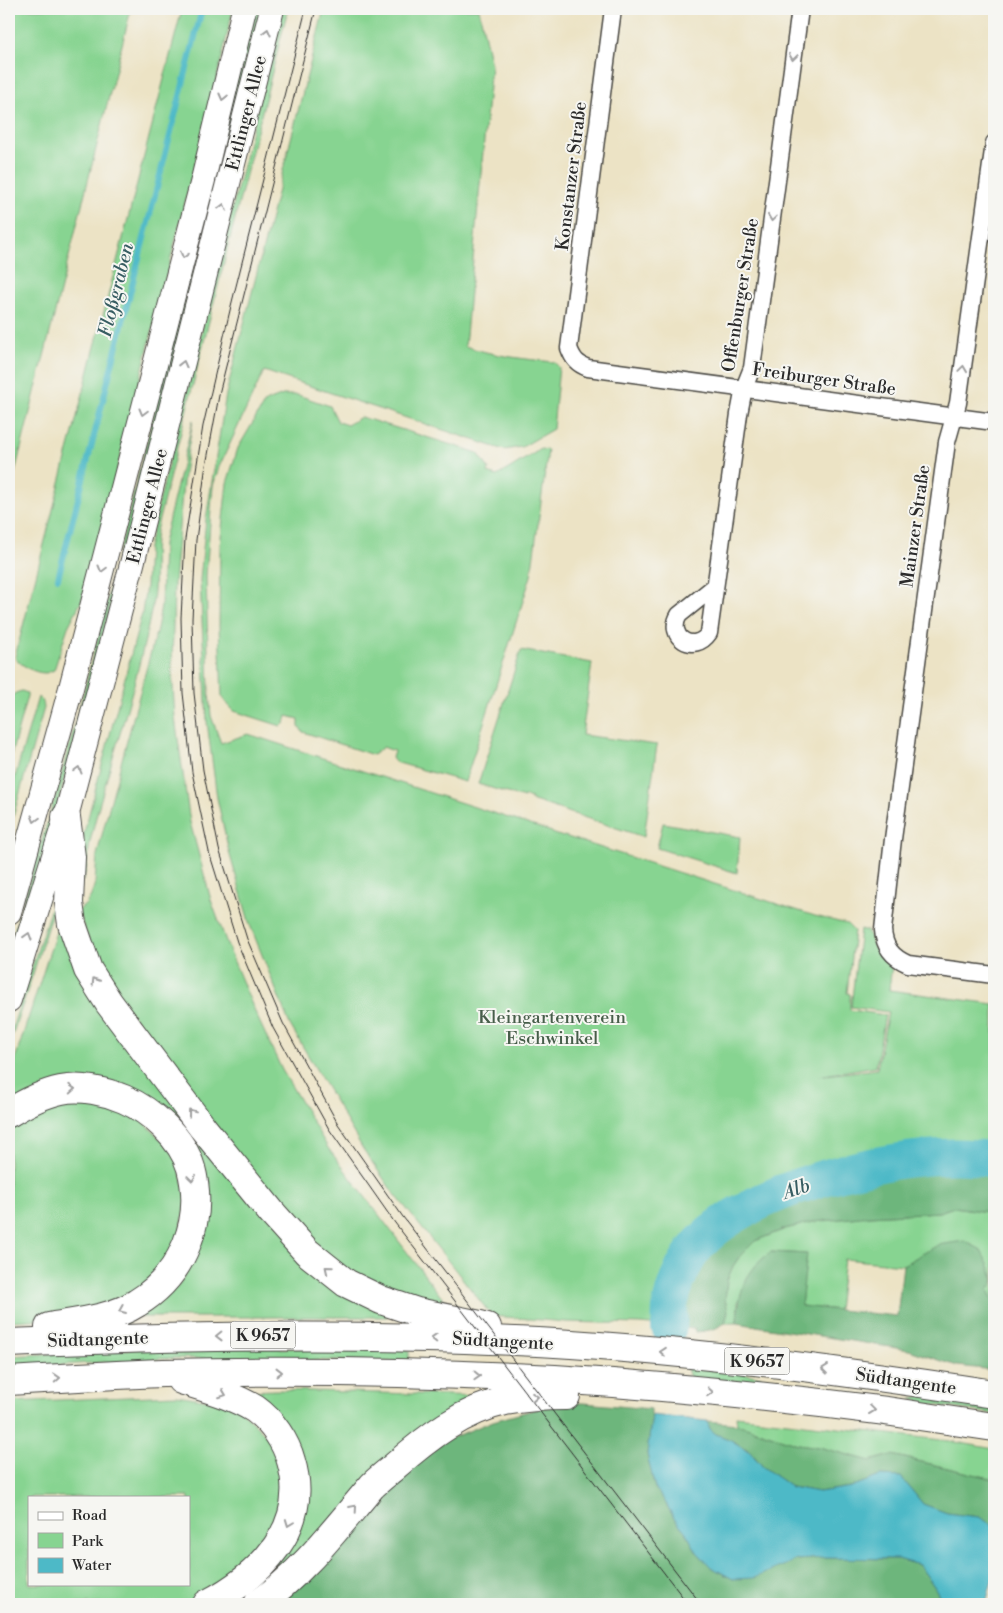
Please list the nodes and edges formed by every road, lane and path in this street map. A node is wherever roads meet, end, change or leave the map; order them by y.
1 (244, 9) edge
2 (272, 9) edge
3 (613, 9) edge
4 (800, 9) edge
5 (994, 143) edge
6 (569, 348) joint
7 (744, 388) junction
8 (953, 416) junction
9 (994, 422) edge
10 (715, 586) dead end
11 (66, 817) junction
12 (9, 912) edge
13 (994, 975) edge
14 (9, 1000) edge
15 (9, 1113) edge
16 (9, 1341) edge
17 (518, 1341) junction
18 (161, 1374) junction
19 (9, 1381) edge
20 (627, 1385) junction
21 (994, 1394) edge
22 (994, 1428) edge
23 (207, 1604) edge
24 (258, 1604) edge

1 -> 12 main road, Ettlinger Allee
11 -> 2 main road, Ettlinger Allee
3 - 6 street, Konstanzer Straße
4 -> 7 street, Offenburger Straße
8 -> 5 street, Mainzer Straße
6 - 7 street, Freiburger Straße
7 - 8 street, Freiburger Straße
7 - 10 street, Offenburger Straße
8 - 9 street, Freiburger Straße
8 - 13 street, Mainzer Straße
14 -> 11 main road, Ettlinger Allee
17 -> 11 highway
15 -> 16 highway
17 -> 16 highway, Südtangente / K 9657
21 -> 17 highway, Südtangente / K 9657
19 -> 18 highway, Südtangente / K 9657
18 -> 20 highway, Südtangente / K 9657
18 -> 23 highway
20 -> 22 highway, Südtangente / K 9657
24 -> 20 highway

